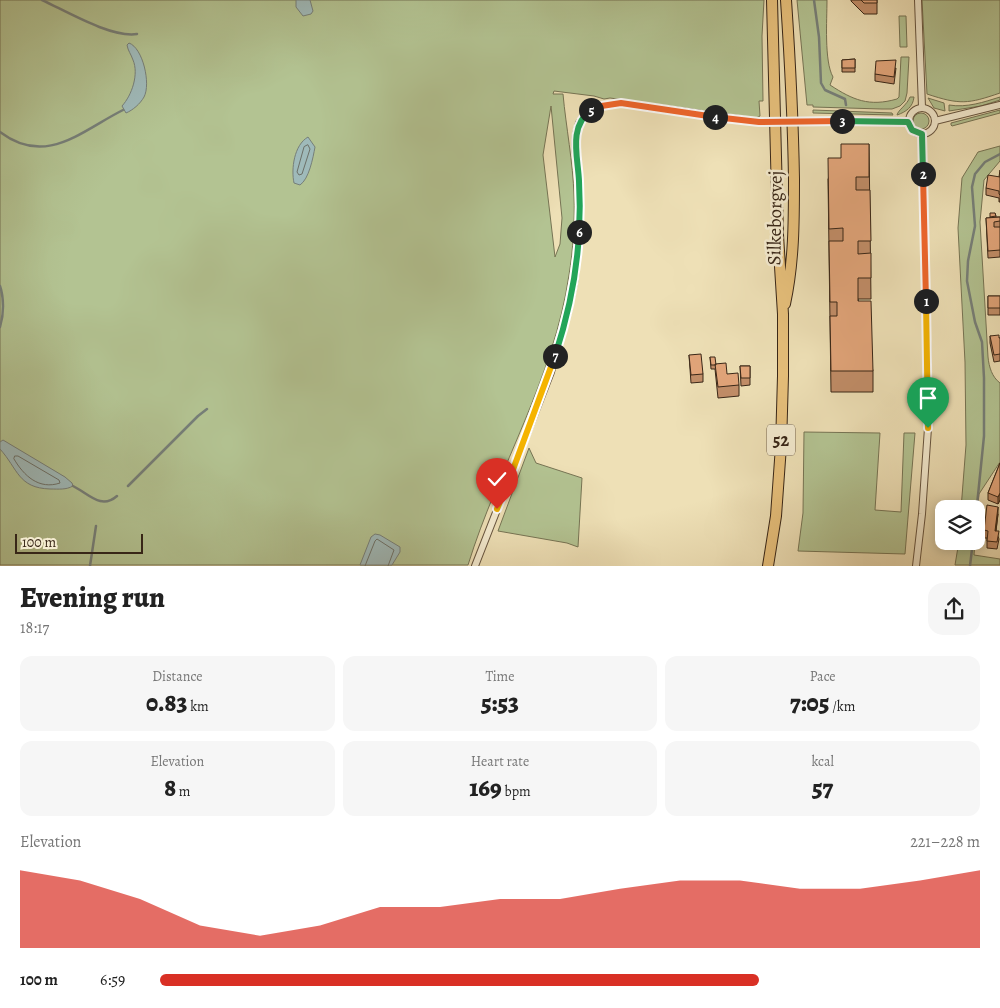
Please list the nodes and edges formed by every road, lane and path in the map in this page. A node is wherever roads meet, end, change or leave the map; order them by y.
1 (772, 0) edge
2 (786, 0) edge
3 (918, 0) edge
4 (1000, 105) edge
5 (922, 107) junction
6 (935, 121) junction
7 (775, 122) junction
8 (793, 122) junction
9 (908, 122) junction
10 (922, 134) junction
11 (783, 314) junction
12 (475, 566) edge
13 (768, 566) edge
14 (916, 566) edge

1 - 7 main road, Silkeborgvej / 52
2 - 8 main road, Silkeborgvej / 52
3 - 5 street
4 - 6 street
5 - 6 street
5 - 9 street
6 - 10 street
7 - 8 street
7 - 11 main road, Silkeborgvej / 52
7 - 12 street
8 - 9 street
8 - 11 main road, Silkeborgvej / 52
9 - 10 street
10 - 14 street
11 - 13 main road, Silkeborgvej / 52

